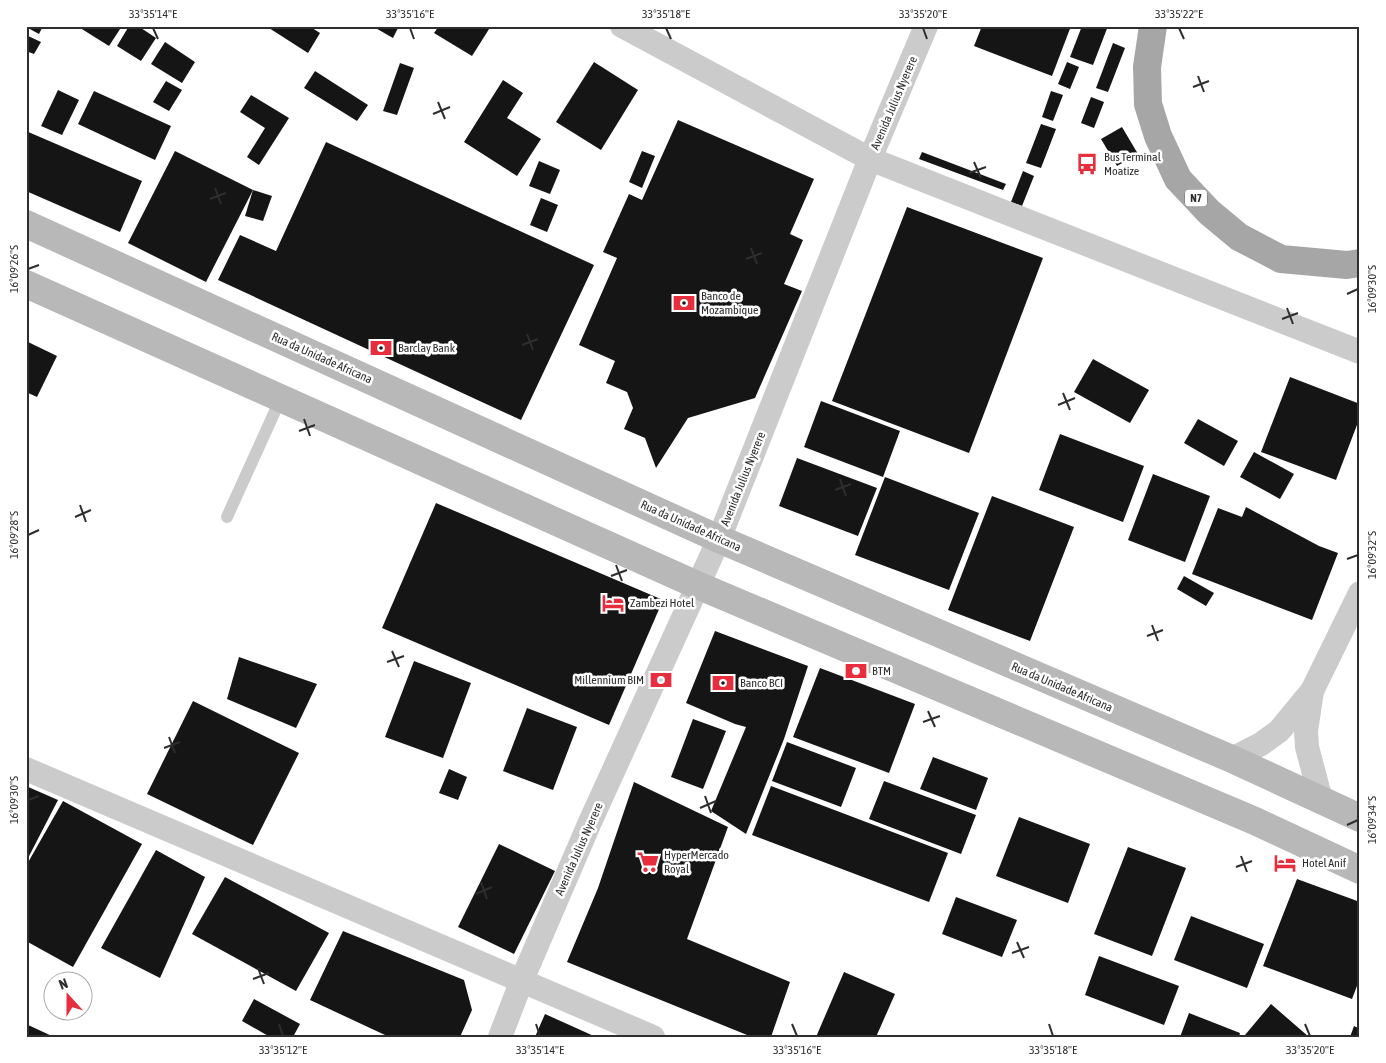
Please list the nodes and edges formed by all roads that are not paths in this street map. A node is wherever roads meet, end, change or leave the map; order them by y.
1 (622, 26) edge
2 (926, 26) edge
3 (1153, 26) edge
4 (870, 159) junction
5 (26, 224) edge
6 (1360, 263) edge
7 (26, 284) edge
8 (1360, 352) edge
9 (281, 398) junction
10 (227, 517) dead end
11 (719, 539) junction
12 (698, 584) junction
13 (1360, 593) edge
14 (1312, 691) junction
15 (1232, 760) junction
16 (26, 769) edge
17 (1321, 800) junction
18 (1360, 818) edge
19 (1360, 870) edge
20 (522, 980) junction
21 (500, 1037) edge
22 (653, 1037) edge

1 - 4 street
2 - 4 street, Avenida Julius Nyerere
3 - 6 main road, N7
4 - 8 street
4 - 11 street, Avenida Julius Nyerere
5 - 11 street, Rua da Unidade Africana
7 - 9 street
9 - 10 lane
9 - 12 street
11 - 12 street, Avenida Julius Nyerere
11 - 15 street, Rua da Unidade Africana
12 - 19 street
12 - 20 street, Avenida Julius Nyerere
13 - 14 street
14 - 15 street
14 - 17 street
15 - 17 street, Rua da Unidade Africana
16 - 20 street
17 - 18 street, Rua da Unidade Africana
20 - 21 street, Avenida Julius Nyerere
20 - 22 street

